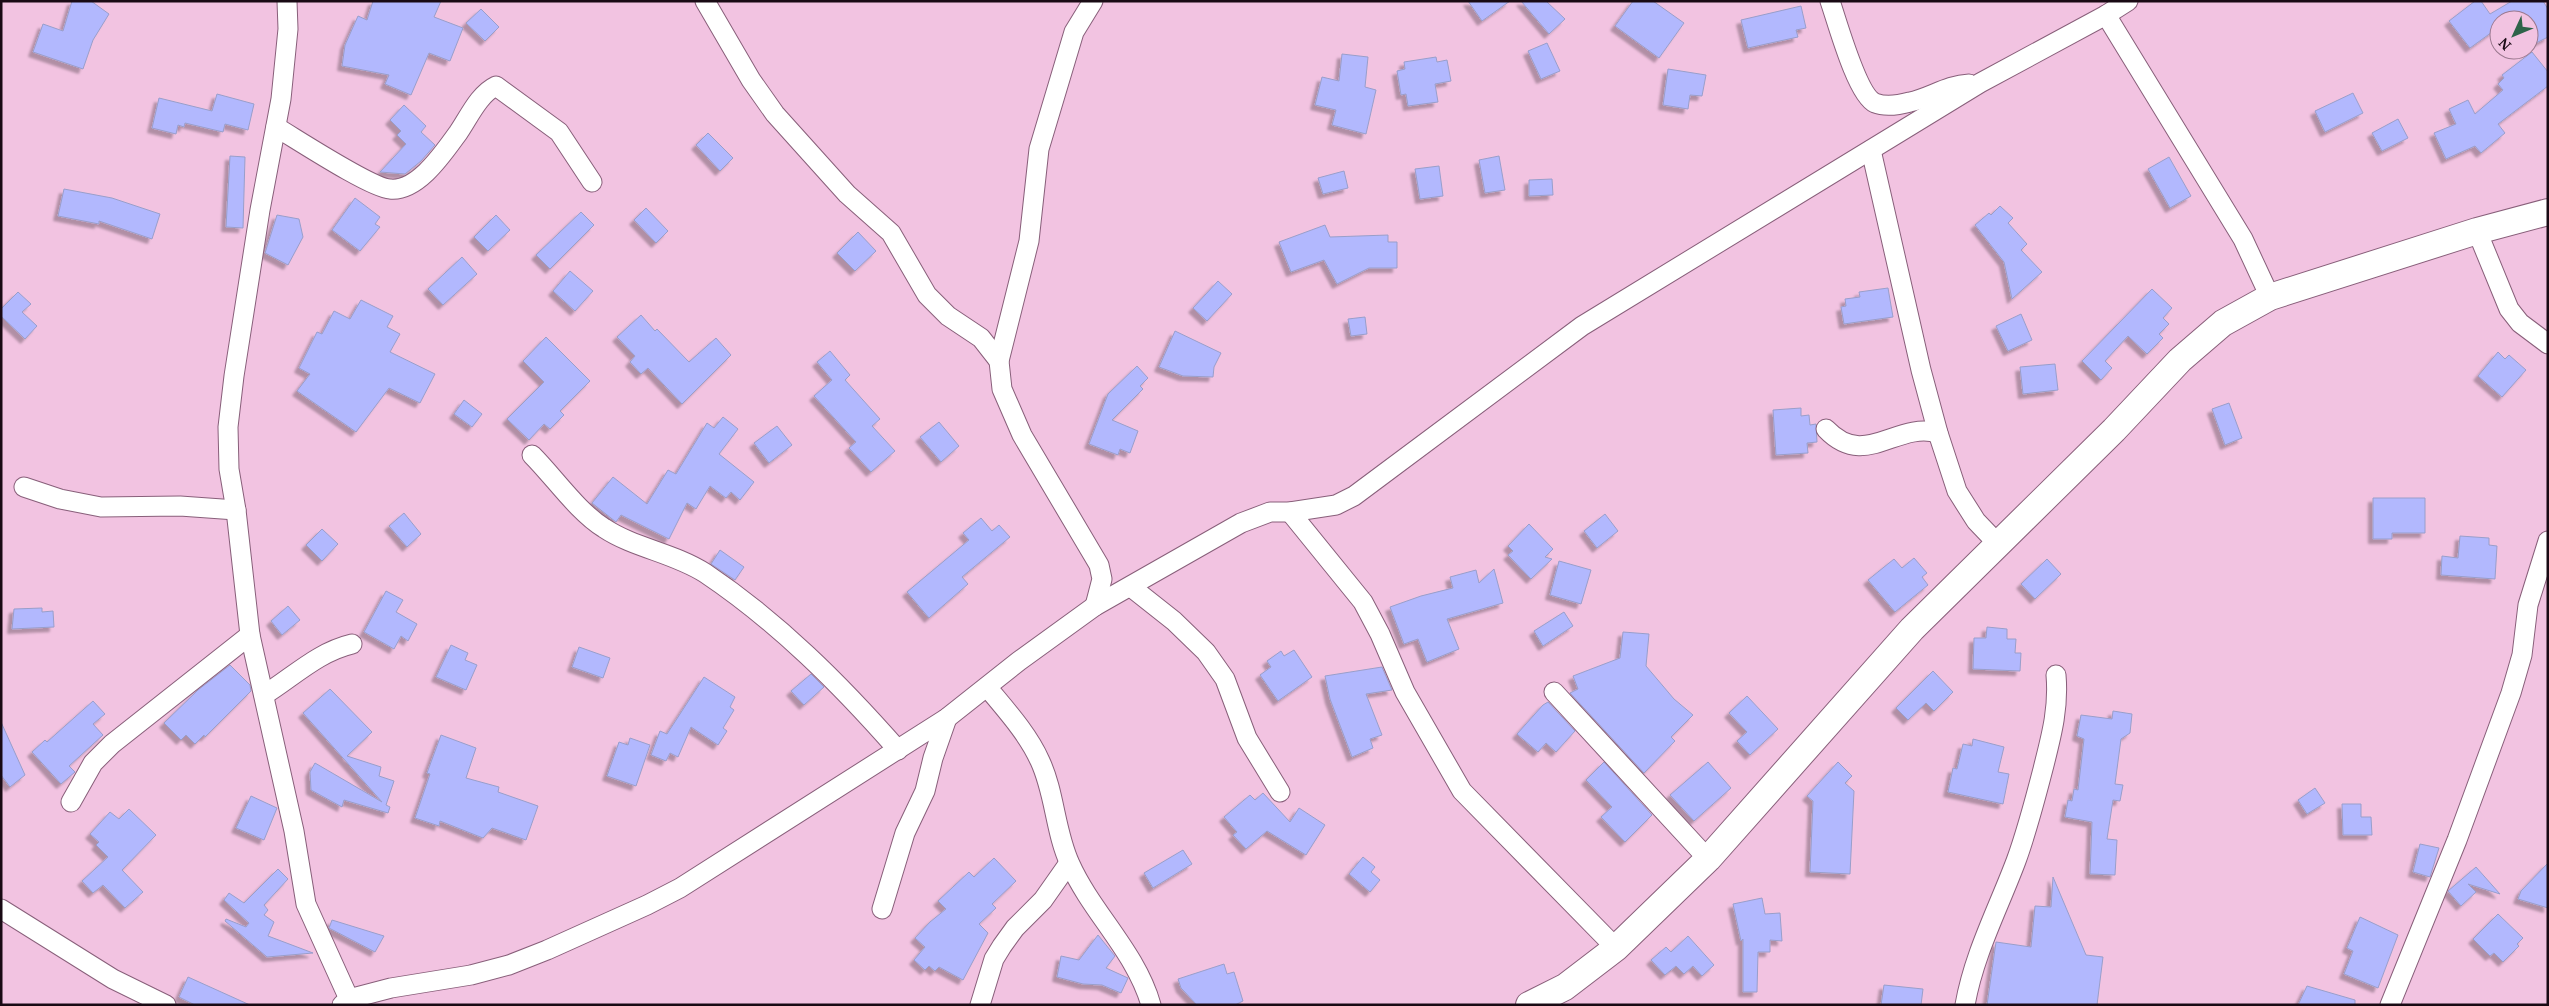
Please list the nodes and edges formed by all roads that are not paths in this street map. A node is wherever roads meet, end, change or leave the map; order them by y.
1 (287, 1) edge
2 (705, 1) edge
3 (1093, 1) edge
4 (1830, 1) edge
5 (2128, 1) edge
6 (2106, 15) junction
7 (1980, 83) junction
8 (276, 127) junction
9 (1871, 150) junction
10 (592, 182) dead end
11 (2548, 212) edge
12 (2477, 231) junction
13 (2270, 297) junction
14 (2548, 344) edge
15 (999, 360) junction
16 (1826, 429) dead end
17 (1938, 433) junction
18 (532, 455) dead end
19 (24, 488) dead end
20 (236, 510) junction
21 (1290, 512) junction
22 (2548, 542) edge
23 (1997, 543) junction
24 (1130, 587) junction
25 (1095, 606) junction
26 (250, 635) junction
27 (352, 644) dead end
28 (2056, 676) dead end
29 (988, 687) junction
30 (1554, 692) dead end
31 (264, 695) junction
32 (948, 718) junction
33 (898, 750) junction
34 (1280, 792) dead end
35 (70, 802) dead end
36 (1708, 859) junction
37 (1069, 863) junction
38 (1, 909) edge
39 (882, 909) dead end
40 (1616, 948) junction
41 (346, 1002) edge
42 (166, 1005) edge
43 (980, 1005) edge
44 (1151, 1005) edge
45 (1529, 1005) edge
46 (1965, 1005) edge
47 (2390, 1005) edge

1 - 8 street
2 - 15 street
3 - 15 street
4 - 7 street
5 - 6 street
6 - 7 street
6 - 13 street
7 - 9 street
8 - 10 street
8 - 20 street
9 - 17 street
9 - 21 street
11 - 12 street
12 - 13 street
12 - 14 street
13 - 23 street
15 - 25 street
16 - 17 street
17 - 23 street
18 - 33 street
19 - 20 street
20 - 26 street
21 - 24 street
21 - 40 street
22 - 47 street
23 - 36 street
24 - 25 street
24 - 34 street
25 - 29 street
26 - 31 street
26 - 35 street
27 - 31 street
28 - 46 street
29 - 32 street
29 - 37 street
30 - 36 street
31 - 41 street
32 - 33 street
32 - 39 street
33 - 41 street
36 - 40 street
37 - 43 street
37 - 44 street
38 - 42 street
40 - 45 street

